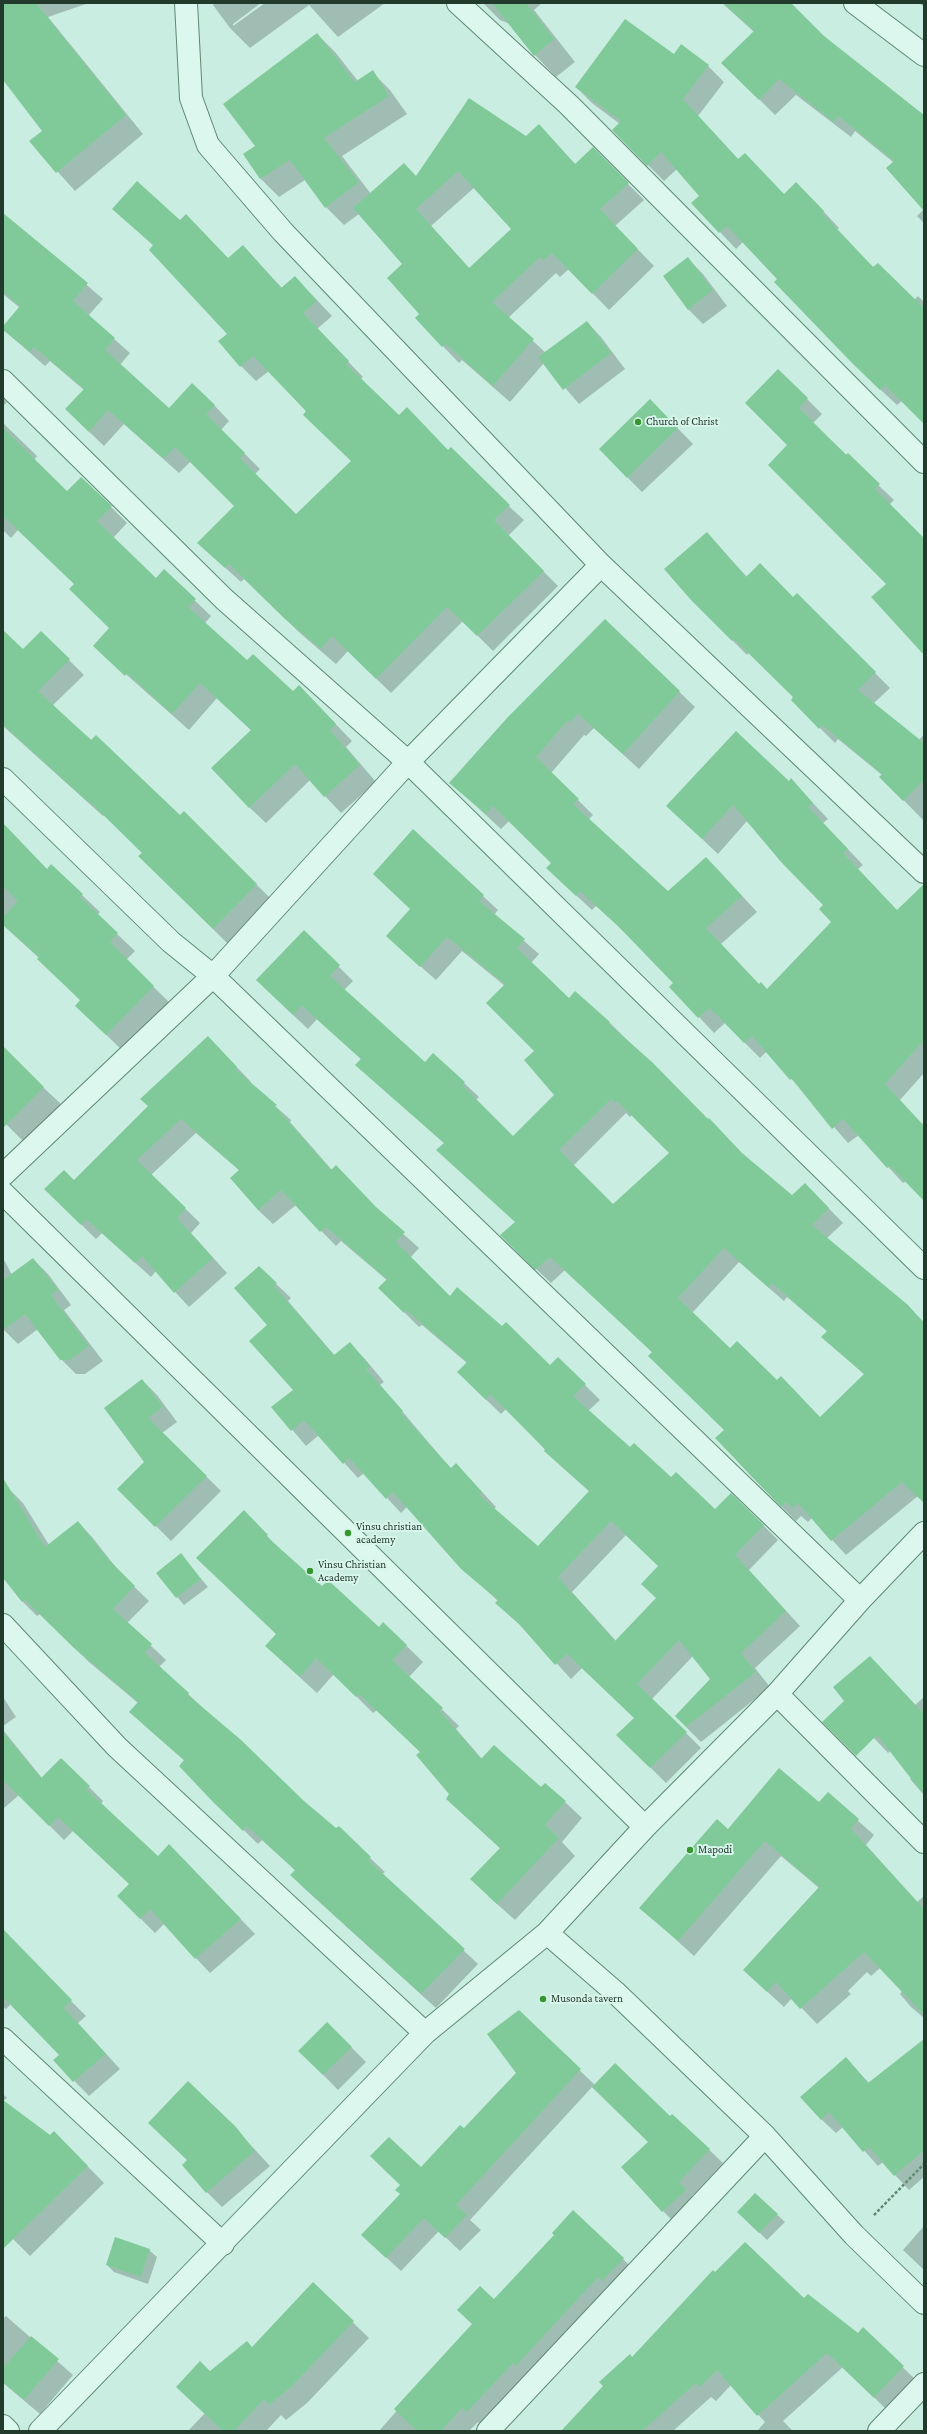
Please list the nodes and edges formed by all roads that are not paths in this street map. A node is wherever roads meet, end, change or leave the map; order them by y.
1 (186, 3) edge
2 (458, 3) edge
3 (855, 3) edge
4 (924, 55) edge
5 (3, 381) edge
6 (924, 462) edge
7 (601, 566) junction
8 (408, 762) junction
9 (3, 779) edge
10 (924, 872) edge
11 (213, 976) junction
12 (3, 1175) edge
13 (3, 1193) edge
14 (924, 1268) edge
15 (924, 1533) edge
16 (860, 1600) junction
17 (3, 1625) edge
18 (777, 1694) junction
19 (645, 1827) junction
20 (924, 1842) edge
21 (547, 1933) junction
22 (426, 2033) junction
23 (3, 2039) edge
24 (765, 2136) junction
25 (222, 2244) junction
26 (924, 2304) edge
27 (924, 2384) edge
28 (3, 2426) edge
29 (8, 2431) edge
30 (40, 2431) edge
31 (488, 2431) edge
32 (879, 2431) edge

1 - 7 street
2 - 6 street
3 - 4 street
5 - 8 street
7 - 8 street
7 - 10 street
8 - 11 street
8 - 14 street
9 - 11 street
11 - 12 street
11 - 16 street
13 - 19 street
15 - 16 street
16 - 18 street
17 - 22 street
18 - 19 street
18 - 20 street
19 - 21 street
21 - 22 street
21 - 24 street
22 - 25 street
23 - 25 street
24 - 26 street
24 - 31 street
25 - 30 street
27 - 32 street
28 - 29 street

